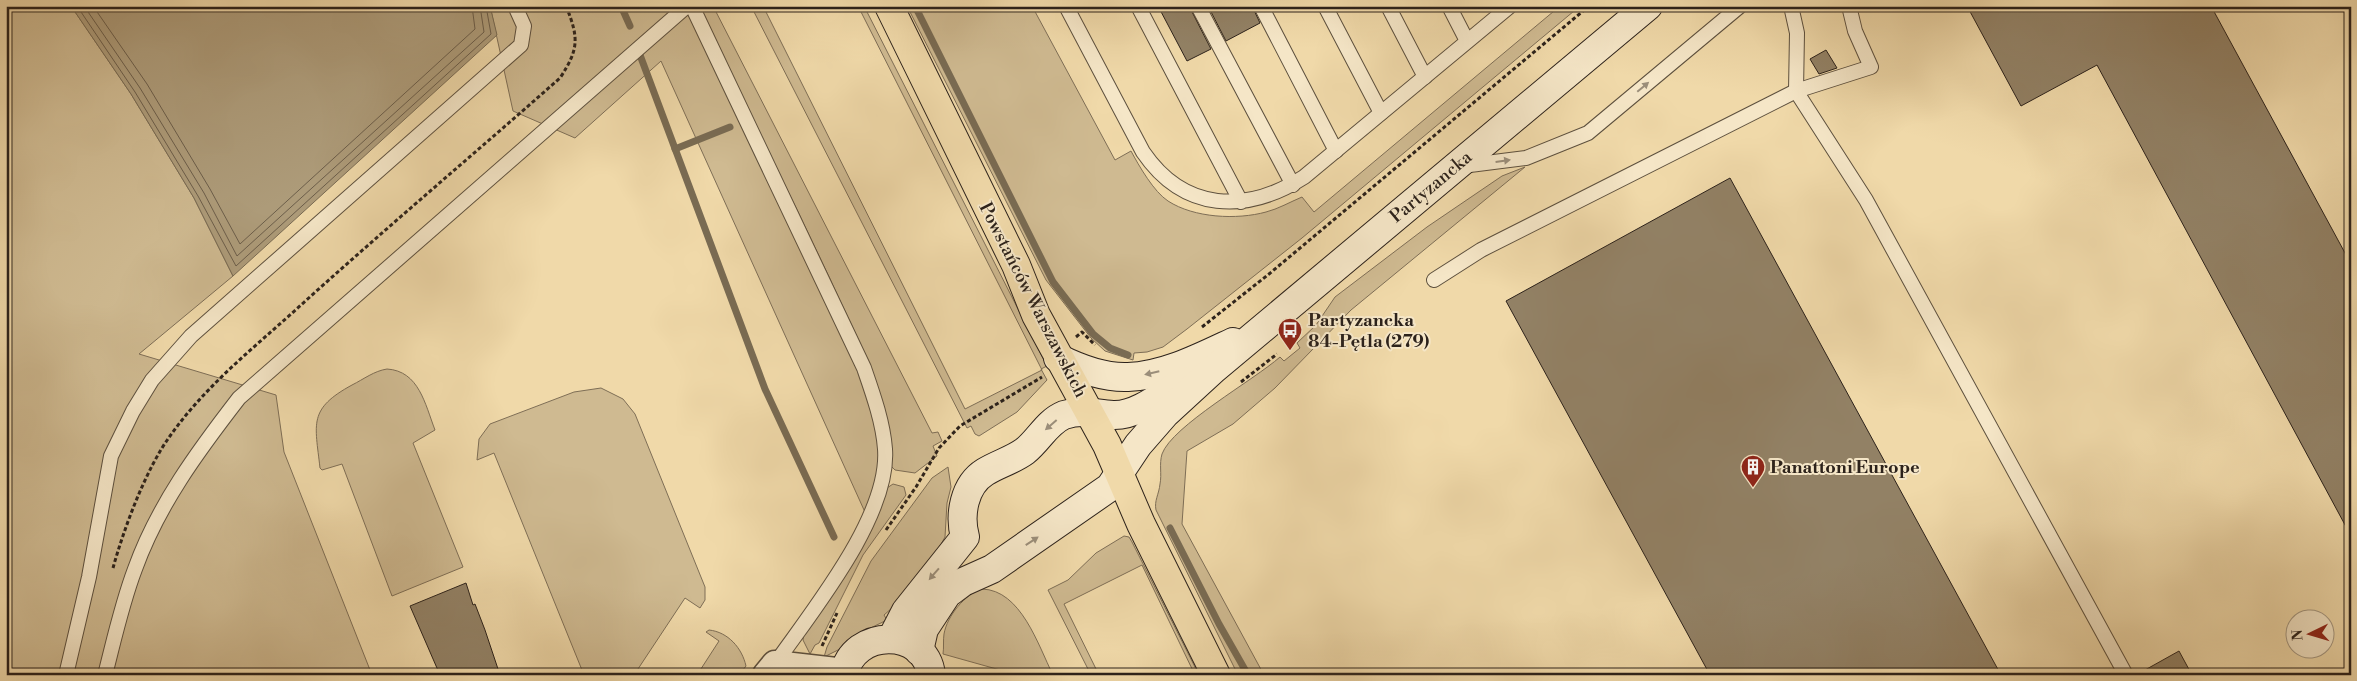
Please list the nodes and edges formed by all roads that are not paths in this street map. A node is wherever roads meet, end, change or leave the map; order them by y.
1 (515, 6) edge
2 (687, 6) edge
3 (692, 6) edge
4 (890, 6) edge
5 (1066, 6) edge
6 (1138, 6) edge
7 (1198, 6) edge
8 (1261, 6) edge
9 (1325, 6) edge
10 (1388, 6) edge
11 (1450, 6) edge
12 (1510, 6) edge
13 (1648, 6) edge
14 (1740, 6) edge
15 (1791, 6) edge
16 (1849, 6) edge
17 (1468, 41) junction
18 (1425, 77) junction
19 (1796, 91) junction
20 (1381, 113) junction
21 (1336, 151) junction
22 (1454, 168) junction
23 (1293, 185) junction
24 (1241, 202) junction
25 (1434, 280) dead end
26 (1262, 330) junction
27 (1057, 357) junction
28 (1214, 369) junction
29 (1101, 413) junction
30 (1119, 473) junction
31 (892, 638) junction
32 (919, 651) junction
33 (771, 670) edge
34 (844, 673) edge
35 (66, 675) edge
36 (105, 675) edge
37 (931, 675) edge
38 (1216, 675) edge
39 (2126, 675) edge

1 - 35 lane
2 - 36 lane
3 - 33 lane
4 - 27 main road, Powstańców Warszawskich
5 - 24 lane
6 - 24 lane
7 - 23 lane
8 - 21 lane
9 - 20 lane
10 - 18 lane
11 - 17 lane
12 - 17 lane
13 - 22 main road, Partyzancka
22 -> 14 lane
15 - 19 lane
16 - 19 lane
17 - 18 lane
18 - 20 lane
19 - 25 lane
19 - 39 lane
20 - 21 lane
21 - 23 lane
22 - 26 main road, Partyzancka
23 - 24 lane
26 -> 27 main road
26 - 28 main road, Partyzancka
27 - 29 main road, Powstańców Warszawskich
28 - 29 main road, Partyzancka
28 - 30 main road, Partyzancka
29 - 30 main road, Powstańców Warszawskich
29 -> 31 main road, Partyzancka
32 -> 30 main road, Partyzancka
30 - 38 main road, Powstańców Warszawskich
31 - 32 main road
31 - 34 main road
32 - 37 main road
33 - 34 street

